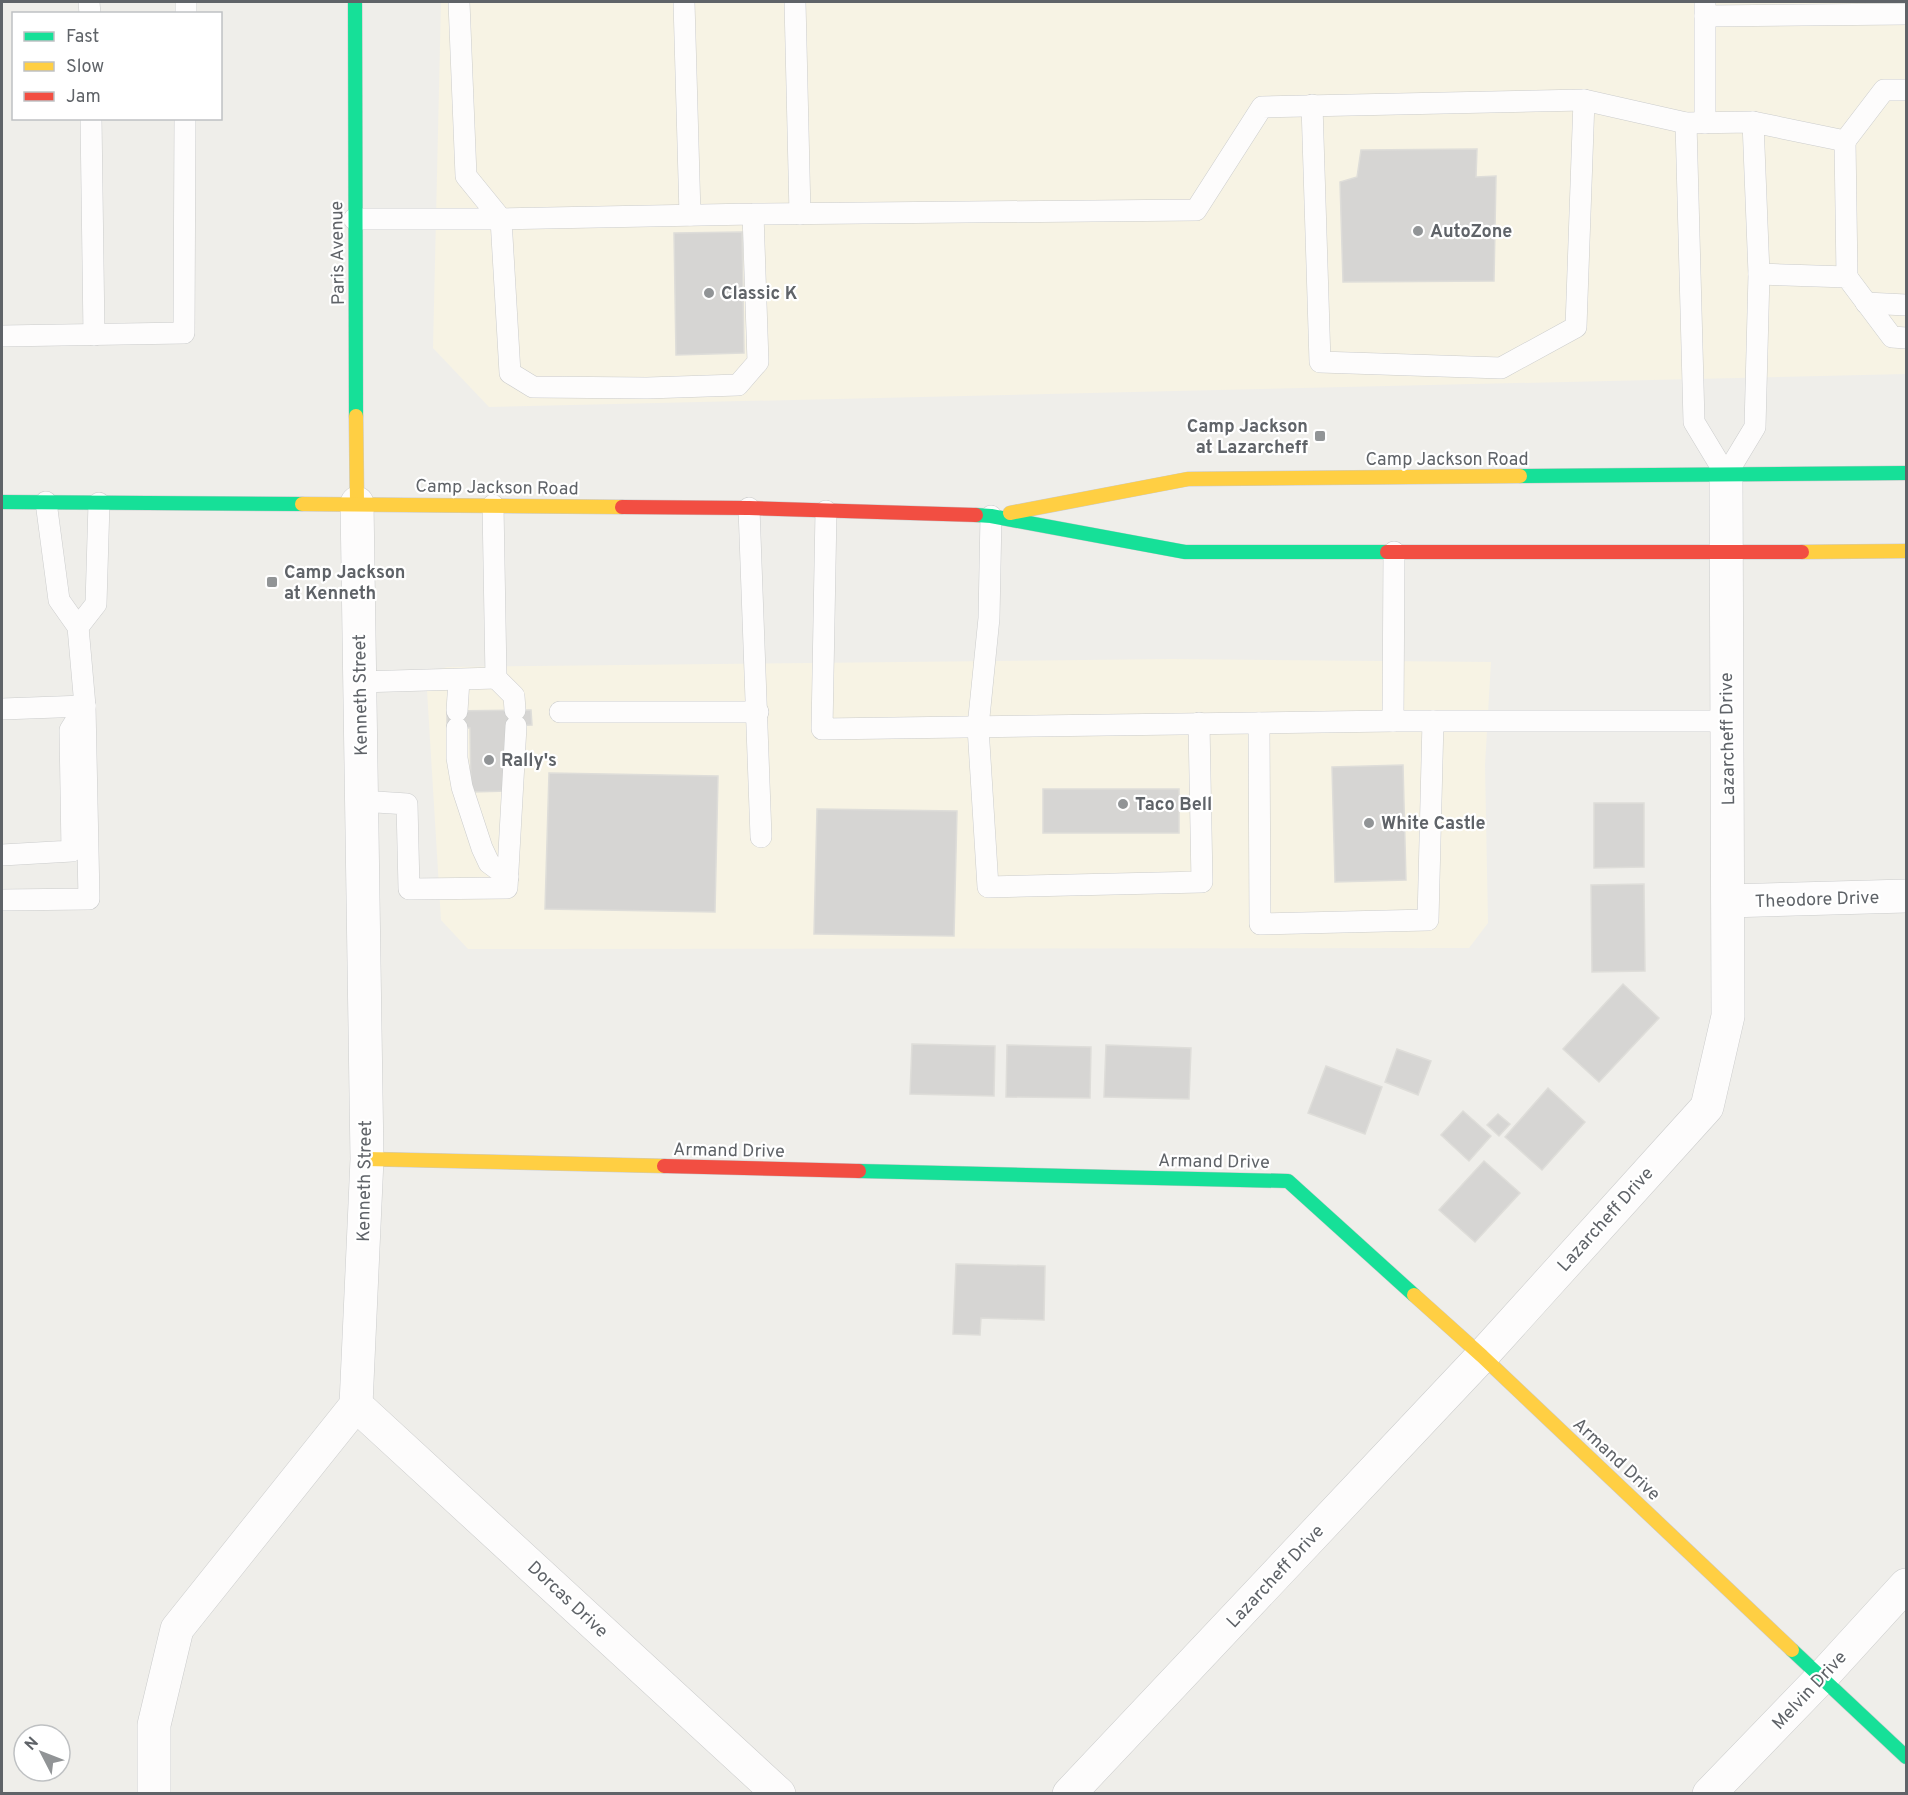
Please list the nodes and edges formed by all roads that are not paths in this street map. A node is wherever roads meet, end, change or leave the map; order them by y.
1 (355, 2) edge
2 (459, 2) edge
3 (684, 2) edge
4 (795, 2) edge
5 (1705, 9) edge
6 (1906, 14) edge
7 (1906, 90) edge
8 (1584, 100) junction
9 (1312, 105) junction
10 (91, 120) edge
11 (185, 120) edge
12 (1696, 123) junction
13 (1753, 123) junction
14 (1845, 141) junction
15 (753, 214) junction
16 (801, 214) junction
17 (690, 215) junction
18 (354, 219) junction
19 (501, 219) junction
20 (1759, 274) junction
21 (1847, 277) junction
22 (1866, 303) junction
23 (1906, 305) edge
24 (94, 335) junction
25 (2, 336) edge
26 (1899, 337) edge
27 (1906, 473) edge
28 (1726, 475) junction
29 (2, 502) edge
30 (46, 502) junction
31 (99, 503) junction
32 (357, 503) junction
33 (493, 505) junction
34 (749, 508) junction
35 (826, 512) junction
36 (991, 516) junction
37 (1906, 551) edge
38 (1394, 552) junction
39 (1725, 553) junction
40 (78, 627) junction
41 (496, 678) junction
42 (459, 680) junction
43 (359, 682) junction
44 (85, 706) junction
45 (2, 709) edge
46 (560, 712) dead end
47 (758, 712) junction
48 (1727, 721) junction
49 (1393, 722) junction
50 (1433, 722) junction
51 (1199, 723) junction
52 (1259, 723) junction
53 (978, 727) junction
54 (361, 801) junction
55 (761, 837) dead end
56 (2, 855) edge
57 (508, 877) junction
58 (1906, 896) edge
59 (2, 900) edge
60 (1728, 901) junction
61 (367, 1159) junction
62 (1482, 1356) junction
63 (356, 1405) junction
64 (1906, 1585) edge
65 (1822, 1677) junction
66 (1906, 1757) edge
67 (154, 1794) edge
68 (780, 1794) edge
69 (1069, 1794) edge
70 (1709, 1794) edge

1 - 18 main road, Paris Avenue
2 - 19 lane
3 - 17 lane
4 - 16 lane
5 - 6 lane
5 - 12 lane
7 - 14 lane
8 - 9 lane
8 - 9 lane
8 - 12 lane
9 - 16 lane
10 - 24 lane
11 - 24 lane
12 - 13 lane
12 - 28 lane
13 - 14 lane
13 - 20 lane
14 - 21 lane
15 - 16 lane
15 - 17 lane
15 - 19 lane
17 - 19 lane
18 - 19 lane
18 - 32 main road, Paris Avenue
20 - 21 lane
20 - 28 lane
21 - 22 lane
22 - 23 lane
22 - 26 lane
24 - 25 lane
27 - 28 main road, Camp Jackson Road
28 - 36 main road, Camp Jackson Road
28 - 39 street, Lazarcheff Drive
29 - 30 main road, Camp Jackson Road
30 - 31 main road, Camp Jackson Road
30 - 40 lane
31 - 32 main road, Camp Jackson Road
31 - 40 lane
32 - 33 main road, Camp Jackson Road
32 - 43 street, Kenneth Street
33 - 34 main road, Camp Jackson Road
33 - 41 lane
34 - 35 main road, Camp Jackson Road
34 - 47 lane
35 - 36 main road, Camp Jackson Road
35 - 53 lane
36 - 38 main road, Camp Jackson Road
36 - 53 lane
37 - 39 main road, Camp Jackson Road
38 - 39 main road, Camp Jackson Road
38 - 49 lane
39 - 48 street, Lazarcheff Drive
40 - 44 lane
41 - 42 lane
41 - 57 lane
42 - 43 lane
42 - 57 lane
43 - 54 street, Kenneth Street
44 - 45 lane
44 - 56 lane
44 - 59 lane
46 - 47 lane
47 - 55 lane
48 - 50 lane
48 - 60 street, Lazarcheff Drive
49 - 50 lane
49 - 52 lane
50 - 52 lane
51 - 52 lane
51 - 53 lane
51 - 53 lane
54 - 57 lane
54 - 61 street, Kenneth Street
58 - 60 street, Theodore Drive
60 - 62 street, Lazarcheff Drive
61 - 62 main road, Armand Drive
61 - 63 street, Kenneth Street
62 - 65 main road, Armand Drive
62 - 69 street, Lazarcheff Drive
63 - 67 street
63 - 68 street, Dorcas Drive
64 - 65 street, Melvin Drive
65 - 66 main road, Armand Drive
65 - 70 street, Melvin Drive

